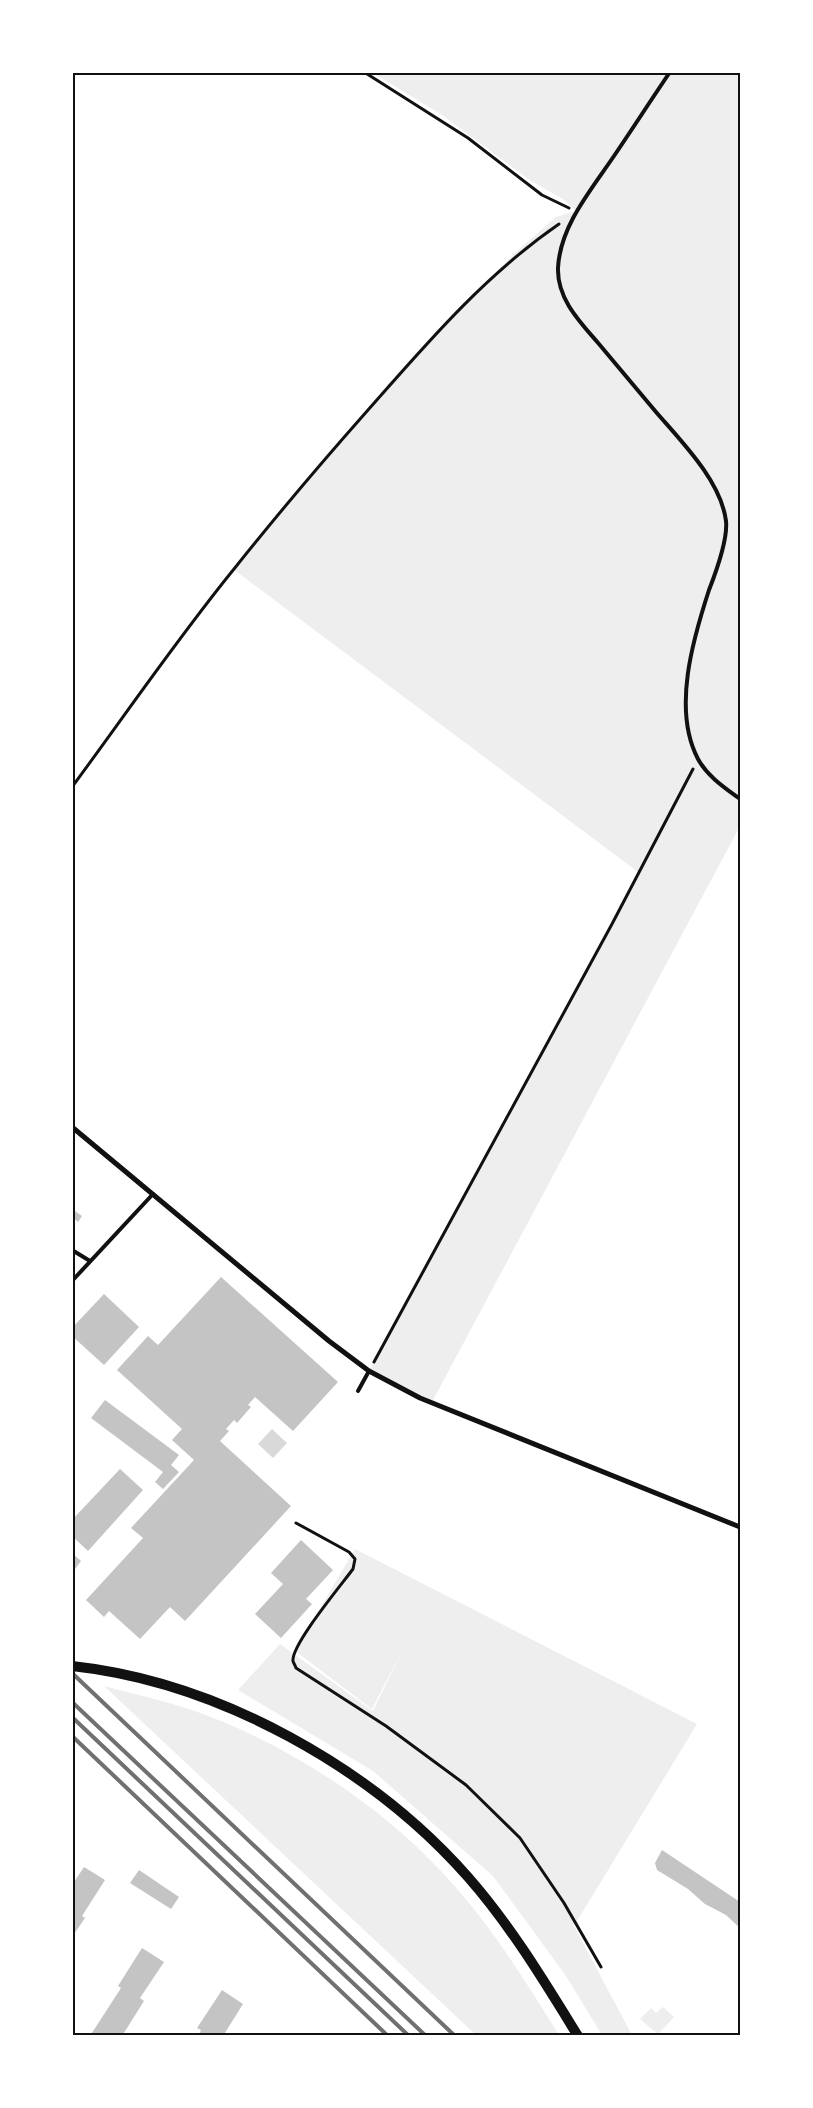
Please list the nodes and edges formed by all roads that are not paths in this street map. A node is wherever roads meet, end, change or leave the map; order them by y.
1 (670, 72) edge
2 (740, 799) edge
3 (72, 1127) edge
4 (153, 1194) junction
5 (72, 1250) edge
6 (90, 1261) junction
7 (72, 1281) edge
8 (369, 1371) junction
9 (358, 1391) dead end
10 (740, 1527) edge
11 (72, 1666) edge
12 (578, 2036) edge

1 - 2 lane
3 - 4 street
4 - 6 lane
4 - 8 street
5 - 6 lane
6 - 7 lane
8 - 9 lane
8 - 10 street
11 - 12 main road

